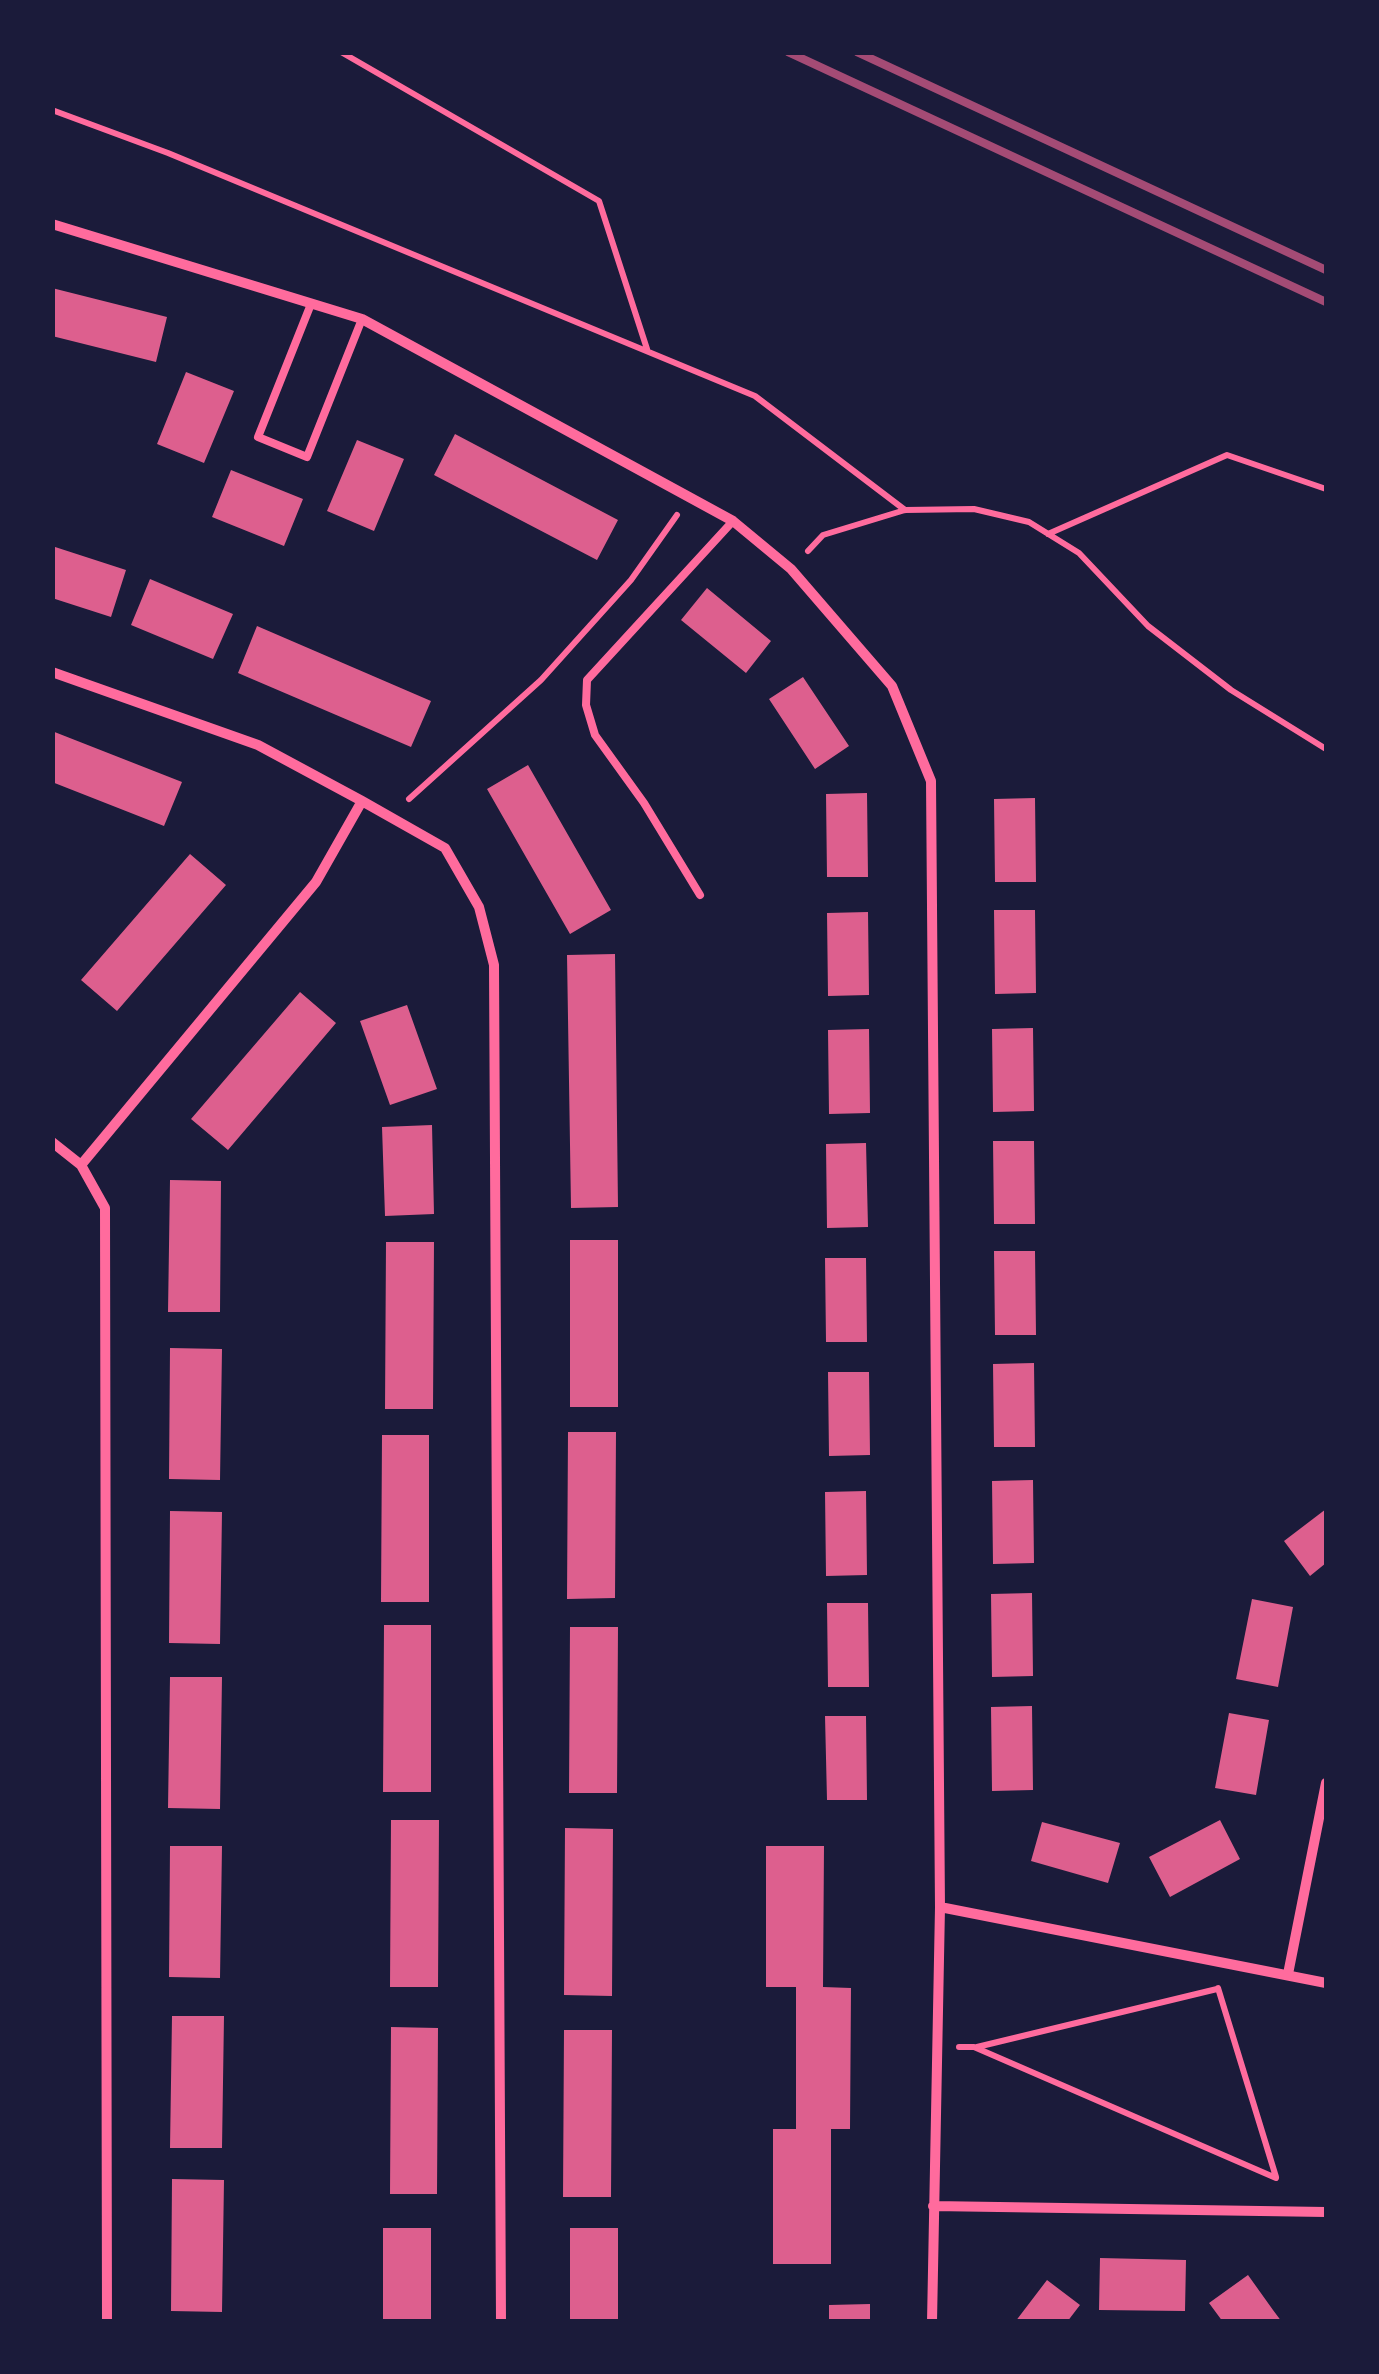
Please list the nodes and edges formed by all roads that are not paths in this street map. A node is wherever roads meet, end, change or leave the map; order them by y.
1 (52, 224) edge
2 (312, 304) junction
3 (362, 319) junction
4 (733, 522) junction
5 (52, 672) edge
6 (362, 802) junction
7 (700, 895) dead end
8 (52, 1142) edge
9 (81, 1165) junction
10 (1326, 1782) edge
11 (940, 1907) junction
12 (1288, 1974) junction
13 (1326, 1983) edge
14 (932, 2206) junction
15 (1326, 2212) edge
16 (107, 2322) edge
17 (501, 2322) edge
18 (932, 2322) edge

1 - 2 street
2 - 3 street
2 - 3 lane
3 - 4 street
4 - 7 lane
4 - 11 street
5 - 6 street
6 - 9 street
6 - 17 street
8 - 9 street
9 - 16 street
10 - 12 street
11 - 12 street
11 - 14 street
12 - 13 street
14 - 15 street
14 - 18 street

